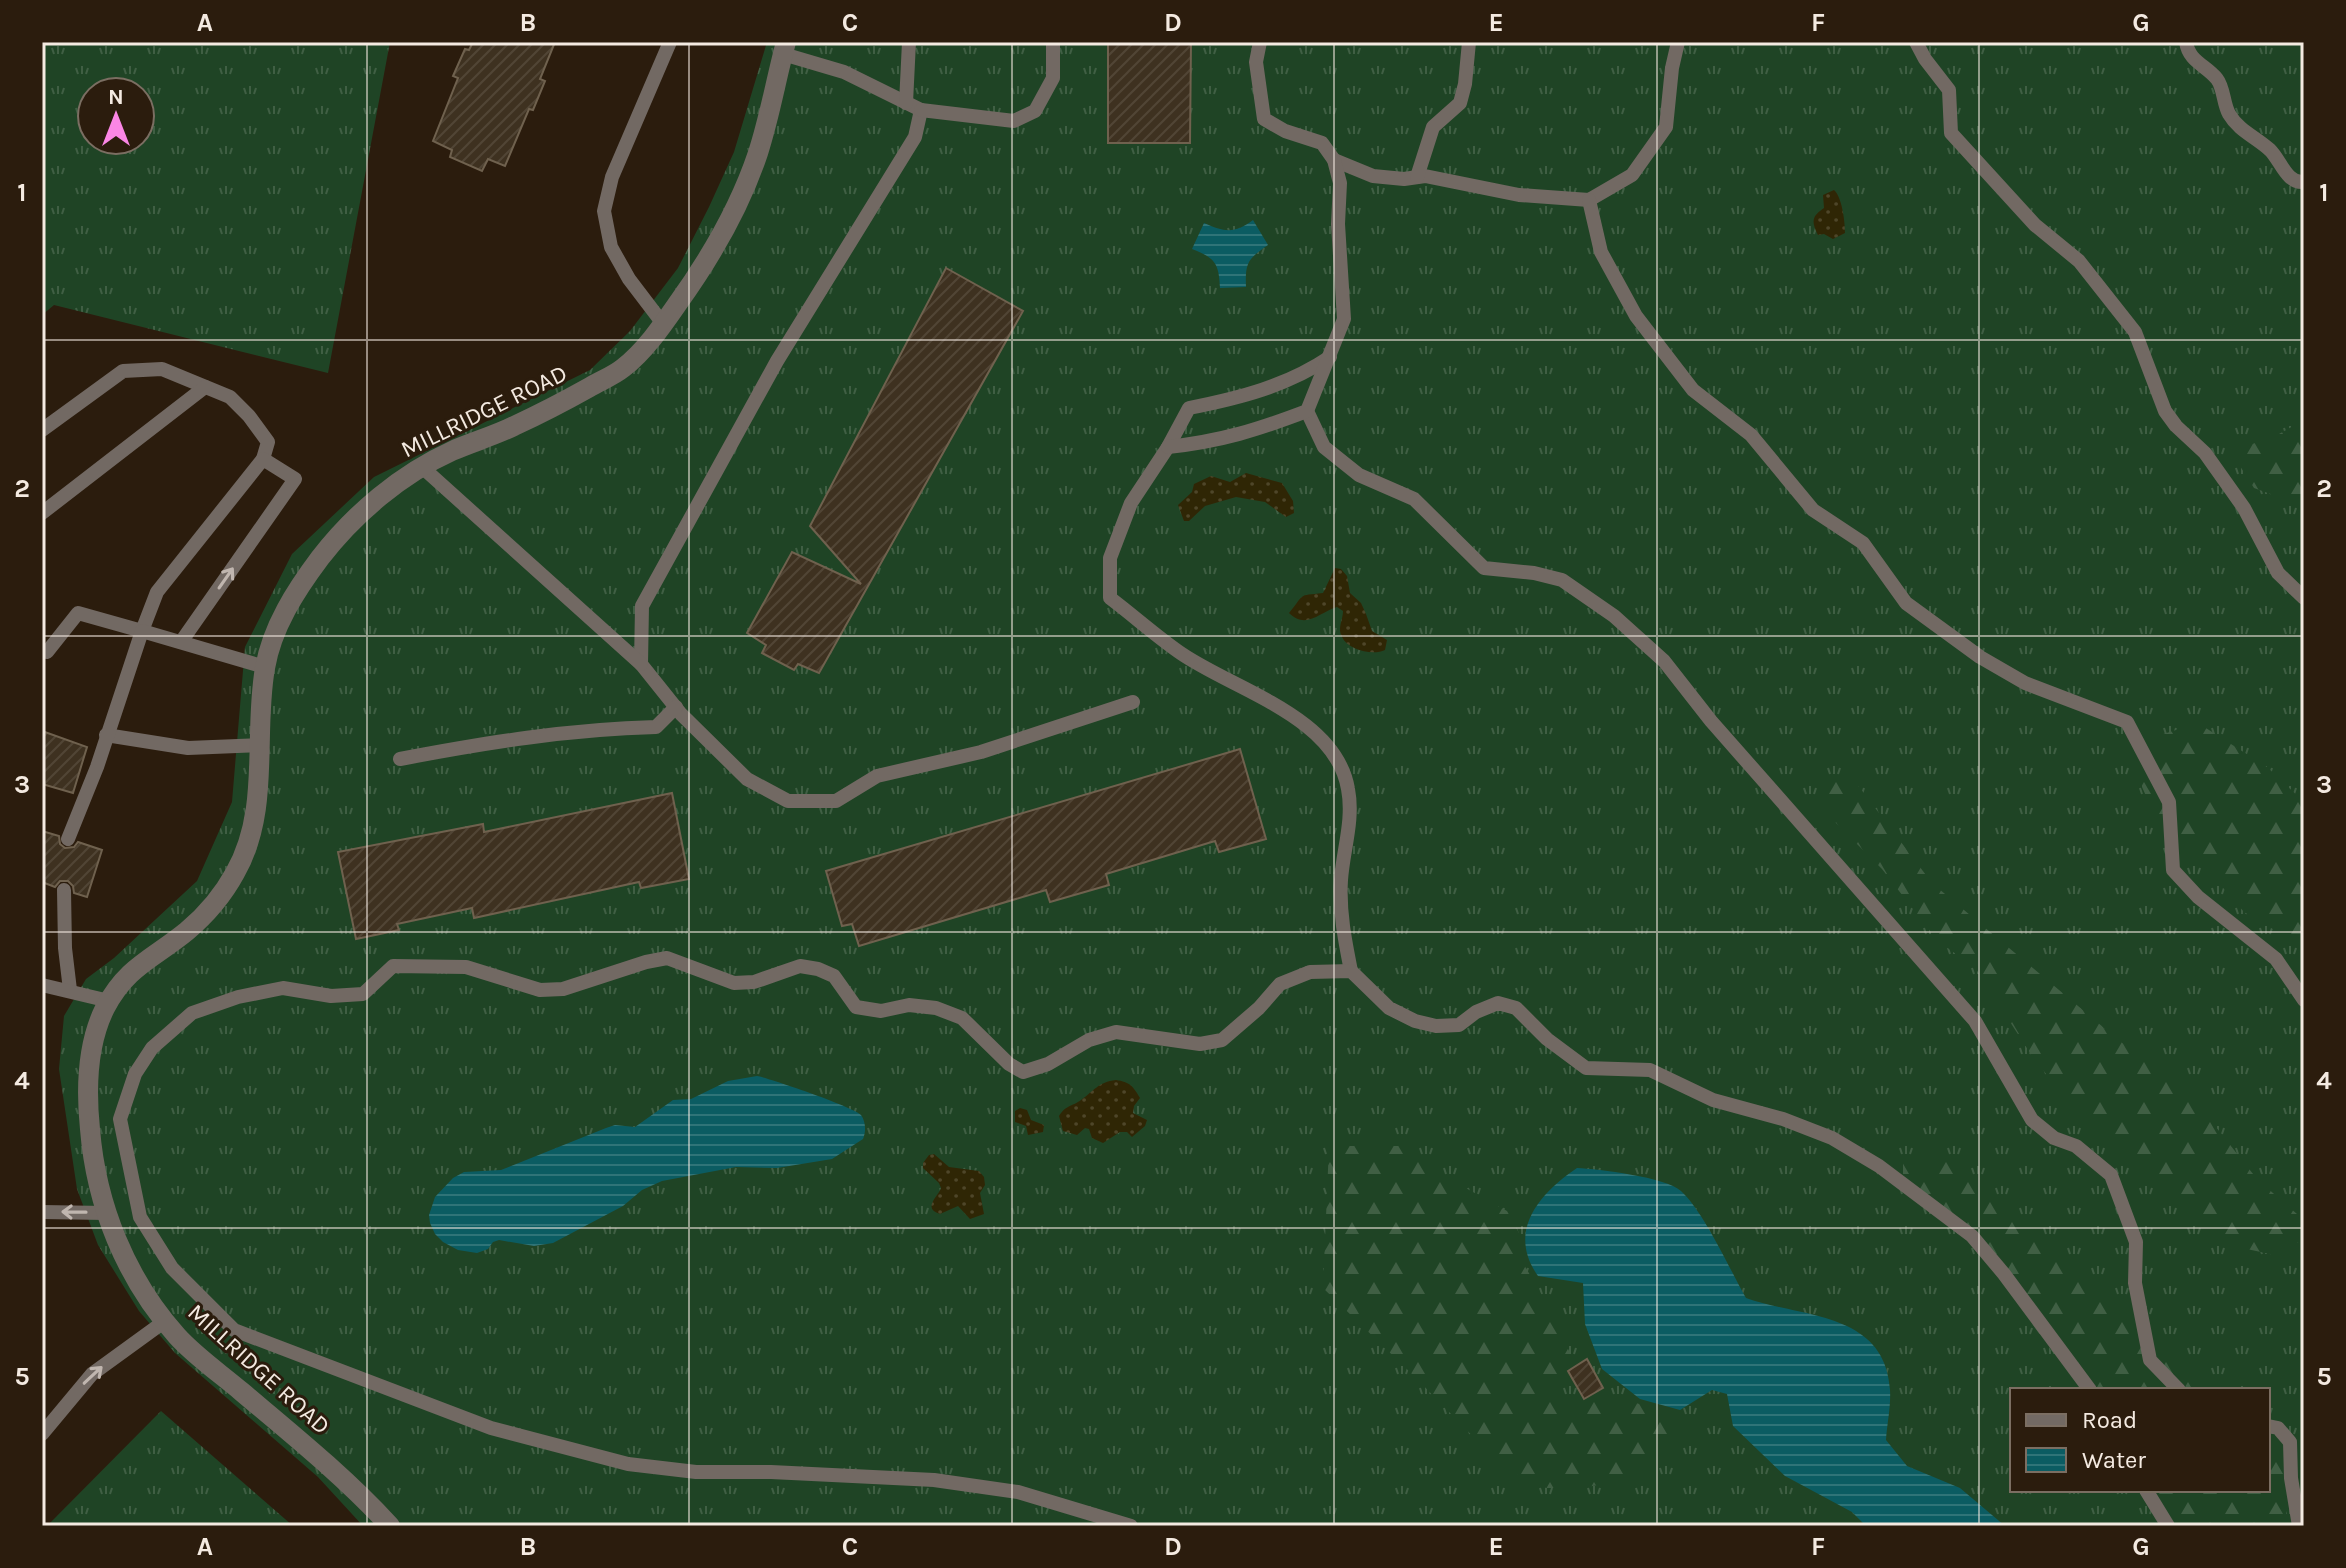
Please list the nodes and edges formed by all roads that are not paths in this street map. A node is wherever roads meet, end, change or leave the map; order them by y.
1 (670, 42) edge
2 (909, 42) edge
3 (1053, 42) edge
4 (1260, 42) edge
5 (1469, 42) edge
6 (1678, 42) edge
7 (1916, 42) edge
8 (2186, 42) edge
9 (784, 48) edge
10 (906, 103) junction
11 (921, 110) junction
12 (1334, 160) junction
13 (1417, 177) junction
14 (2304, 182) edge
15 (1589, 200) junction
16 (664, 325) junction
17 (1330, 357) junction
18 (205, 387) junction
19 (1307, 411) junction
20 (42, 430) edge
21 (1168, 447) junction
22 (263, 459) junction
23 (422, 467) junction
24 (42, 513) edge
25 (2304, 598) edge
26 (142, 631) junction
27 (181, 642) junction
28 (47, 652) dead end
29 (641, 664) junction
30 (265, 667) junction
31 (1133, 702) dead end
32 (676, 707) junction
33 (106, 735) junction
34 (260, 745) junction
35 (400, 759) dead end
36 (68, 839) dead end
37 (64, 890) dead end
38 (1351, 971) junction
39 (42, 985) edge
40 (70, 990) junction
41 (2304, 1000) edge
42 (109, 1001) junction
43 (42, 1212) edge
44 (106, 1213) junction
45 (165, 1321) junction
46 (2089, 1388) edge
47 (2177, 1388) edge
48 (2270, 1426) edge
49 (42, 1434) edge
50 (2147, 1492) edge
51 (390, 1526) edge
52 (1131, 1526) edge
53 (2168, 1526) edge
54 (2299, 1526) edge

1 - 16 lane
2 - 10 lane
3 - 11 lane
4 - 12 lane
5 - 13 lane
6 - 15 lane
7 - 25 lane
8 - 14 lane
9 - 10 lane
9 - 16 street, MILLRIDGE ROAD
10 - 11 lane
11 - 29 lane
12 - 13 lane
12 - 17 lane
13 - 15 lane
15 - 41 lane
16 - 23 street, MILLRIDGE ROAD
17 - 19 lane
17 - 21 lane
18 - 20 lane
18 - 22 lane
18 - 24 lane
19 - 21 lane
19 - 47 lane
21 - 38 lane
22 - 26 lane
27 -> 22 lane
23 - 29 lane
23 - 30 street, MILLRIDGE ROAD
26 - 27 lane
26 - 28 lane
26 - 33 lane
27 - 30 lane
29 - 32 lane
30 - 34 street, MILLRIDGE ROAD
31 - 32 lane
32 - 35 lane
33 - 34 lane
33 - 36 lane
34 - 42 street, MILLRIDGE ROAD
37 - 40 lane
38 - 46 lane
38 - 52 lane
39 - 40 lane
40 - 42 lane
42 - 44 street, MILLRIDGE ROAD
44 -> 43 lane
44 - 45 street, MILLRIDGE ROAD
49 -> 45 lane
45 - 51 street, MILLRIDGE ROAD
48 - 54 lane
50 - 53 lane

